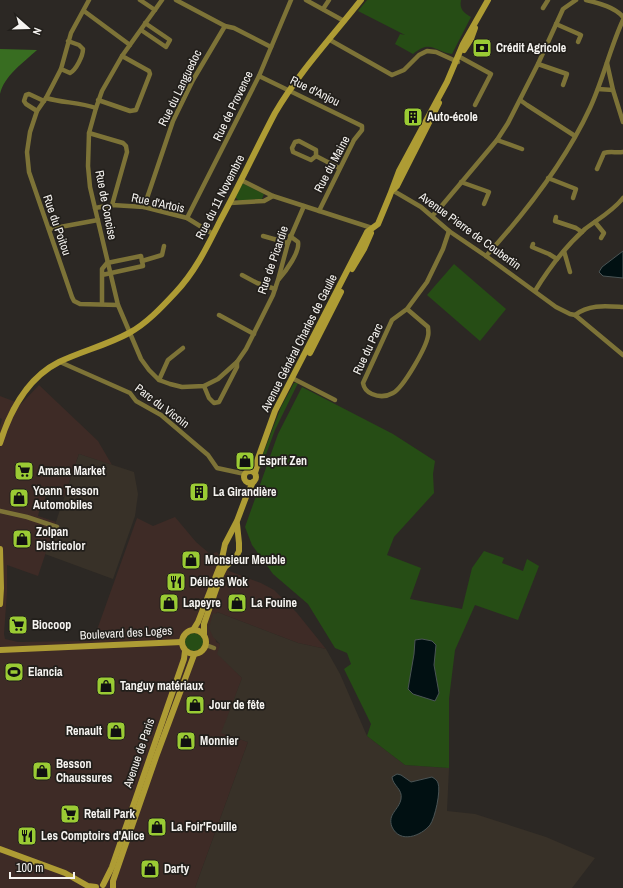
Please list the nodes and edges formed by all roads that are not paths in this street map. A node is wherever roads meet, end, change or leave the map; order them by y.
1 (89, 0) edge
2 (140, 0) edge
3 (162, 0) edge
4 (176, 0) edge
5 (291, 0) edge
6 (306, 0) edge
7 (329, 0) edge
8 (361, 0) edge
9 (488, 0) edge
10 (548, 0) edge
11 (576, 0) edge
12 (586, 0) edge
13 (543, 8) dead end
14 (323, 9) junction
15 (155, 10) junction
16 (84, 11) junction
17 (623, 18) edge
18 (344, 21) junction
19 (145, 23) junction
20 (556, 24) junction
21 (225, 26) junction
22 (141, 30) junction
23 (330, 40) junction
24 (68, 41) junction
25 (578, 42) dead end
26 (130, 46) junction
27 (271, 47) junction
28 (122, 56) junction
29 (458, 59) junction
30 (608, 63) junction
31 (538, 64) junction
32 (61, 69) junction
33 (260, 76) junction
34 (563, 85) dead end
35 (598, 88) junction
36 (290, 90) junction
37 (613, 90) junction
38 (45, 99) junction
39 (98, 100) junction
40 (520, 100) junction
41 (475, 105) dead end
42 (96, 108) junction
43 (38, 111) junction
44 (623, 122) edge
45 (362, 126) joint
46 (89, 133) junction
47 (575, 136) junction
48 (497, 140) junction
49 (522, 149) dead end
50 (623, 152) edge
51 (316, 156) junction
52 (339, 168) junction
53 (597, 169) dead end
54 (548, 178) junction
55 (241, 180) junction
56 (461, 182) junction
57 (392, 190) junction
58 (273, 196) junction
59 (573, 198) dead end
60 (622, 200) edge
61 (230, 203) junction
62 (484, 204) dead end
63 (112, 205) junction
64 (304, 206) junction
65 (94, 208) junction
66 (144, 208) junction
67 (319, 211) junction
68 (432, 216) junction
69 (556, 217) dead end
70 (187, 218) junction
71 (98, 220) junction
72 (595, 222) junction
73 (372, 228) junction
74 (49, 229) junction
75 (449, 231) junction
76 (582, 232) junction
77 (213, 234) junction
78 (263, 236) dead end
79 (290, 236) junction
80 (601, 238) dead end
81 (288, 243) junction
82 (533, 244) dead end
83 (164, 246) dead end
84 (564, 251) junction
85 (486, 256) junction
86 (557, 259) junction
87 (142, 261) junction
88 (107, 263) junction
89 (570, 272) dead end
90 (109, 273) junction
91 (102, 275) junction
92 (242, 275) dead end
93 (278, 280) junction
94 (274, 289) junction
95 (535, 291) junction
96 (102, 304) junction
97 (118, 305) junction
98 (623, 307) edge
99 (407, 309) junction
100 (219, 315) dead end
101 (575, 315) junction
102 (129, 333) junction
103 (254, 334) junction
104 (183, 348) dead end
105 (623, 355) edge
106 (60, 362) junction
107 (237, 362) junction
108 (293, 379) junction
109 (159, 380) junction
110 (204, 386) junction
111 (335, 400) dead end
112 (0, 443) edge
113 (249, 475) junction
114 (253, 482) junction
115 (246, 497) junction
116 (0, 511) edge
117 (237, 522) junction
118 (57, 527) dead end
119 (0, 549) edge
120 (0, 604) edge
121 (193, 630) junction
122 (204, 634) junction
123 (182, 642) junction
124 (206, 645) junction
125 (214, 648) dead end
126 (0, 650) edge
127 (185, 651) junction
128 (194, 655) junction
129 (0, 850) edge
130 (103, 885) junction
131 (95, 887) edge
132 (81, 888) edge
133 (113, 888) edge

1 - 16 street, Rue du Poitou
2 - 15 street
3 - 15 street, Rue de Concise
4 - 21 street
5 - 27 street, Rue de Provence
6 - 14 street
7 - 14 street
8 - 18 main road, Rue du 11 Novembre
9 - 29 main road, Avenue Général Charles de Gaulle
10 - 13 street
11 - 20 street
12 - 17 street
14 - 18 street
15 - 19 street, Rue de Concise
16 - 24 street, Rue du Poitou
16 - 26 street
17 - 30 street
18 - 23 main road, Rue du 11 Novembre
19 - 22 street, Rue de Concise
19 - 22 street
20 - 25 street
20 - 31 street
21 - 27 street
21 - 66 street, Rue du Languedoc
22 - 26 street, Rue de Concise
23 - 29 street
23 - 36 main road, Rue du 11 Novembre
24 - 32 street, Rue du Poitou
24 - 32 street
26 - 28 street, Rue de Concise
27 - 33 street, Rue de Provence
28 - 39 street, Rue de Concise
28 - 39 street
29 - 41 street
29 - 57 main road, Avenue Général Charles de Gaulle
30 - 35 street
30 - 37 street
31 - 34 street
31 - 40 street
32 - 38 street, Rue du Poitou
33 - 36 street, Rue d'Anjou
33 - 70 street, Rue de Provence
35 - 37 street
35 - 47 street
36 - 45 street, Rue d'Anjou
36 - 55 main road, Rue du 11 Novembre
37 - 44 street
38 - 42 street
38 - 43 street, Rue du Poitou
38 - 43 street
39 - 42 street, Rue de Concise
40 - 47 street
40 - 48 street
42 - 46 street, Rue de Concise
43 - 74 street, Rue du Poitou
45 - 52 street, Rue du Maine
46 - 63 street
46 - 65 street, Rue de Concise
47 - 54 street
48 - 49 street
48 - 56 street
50 - 53 street
51 - 51 street
51 - 52 street
52 - 67 street, Rue du Maine
54 - 59 street
54 - 85 street
55 - 58 street
55 - 61 main road, Rue du 11 Novembre
56 - 62 street
56 - 68 street
57 - 68 street, Avenue Pierre de Coubertin
57 - 73 main road, Avenue Général Charles de Gaulle
58 - 61 street
58 - 64 street
60 - 72 street
61 - 77 main road, Rue du 11 Novembre
63 - 65 street, Rue d'Artois
63 - 66 street, Rue d'Artois
64 - 67 street
64 - 79 street, Rue de Picardie
65 - 71 street, Rue de Concise
66 - 70 street, Rue d'Artois
67 - 73 street
68 - 75 street, Avenue Pierre de Coubertin
69 - 76 street
70 - 77 street, Rue d'Artois
71 - 74 street
71 - 88 street, Rue de Concise
72 - 76 street
72 - 80 street
73 - 108 main road, Avenue Général Charles de Gaulle
74 - 96 street, Rue du Poitou
75 - 85 street, Avenue Pierre de Coubertin
75 - 99 street, Rue du Parc
76 - 84 street
77 - 102 main road, Rue du 11 Novembre
78 - 81 street
79 - 81 street, Rue de Picardie
79 - 93 street
81 - 93 street, Rue de Picardie
82 - 86 street
83 - 87 street
84 - 86 street
84 - 89 street
85 - 95 street, Avenue Pierre de Coubertin
86 - 95 street
87 - 88 street
87 - 90 street
88 - 90 street, Rue de Concise
88 - 91 street
90 - 91 street
90 - 97 street, Rue de Concise
91 - 96 street
92 - 94 street
93 - 94 street, Rue de Picardie
94 - 103 street, Rue de Picardie
95 - 101 street, Avenue Pierre de Coubertin
96 - 97 street, Rue du Poitou
97 - 102 street, Rue de Concise
98 - 101 street
99 - 99 street, Rue du Parc
100 - 103 street
101 - 105 street, Avenue Pierre de Coubertin
102 - 106 main road, Rue du 11 Novembre
102 - 109 street, Rue de Picardie
103 - 107 street, Rue de Picardie
104 - 109 street
106 - 112 main road, Rue du 11 Novembre
106 - 113 street, Parc du Vicoin
107 - 110 street, Rue de Picardie
107 - 110 street, Rue de Picardie
108 - 111 street
108 - 113 main road, Avenue Général Charles de Gaulle
109 - 110 street, Rue de Picardie
113 - 114 main road
113 - 114 main road, Avenue Général Charles de Gaulle
113 - 115 main road
114 - 115 main road
115 - 117 main road
116 - 118 street
117 - 121 main road
117 - 122 main road
119 - 120 main road
121 - 122 main road
121 - 123 main road
122 - 124 main road
123 - 126 main road, Boulevard des Loges
123 - 127 main road
124 - 125 street
124 - 128 main road
127 - 128 main road
127 - 130 main road, Avenue de Paris
128 - 133 main road, Avenue de Paris
129 - 131 main road
129 - 132 main road
130 - 131 main road
130 - 133 main road

